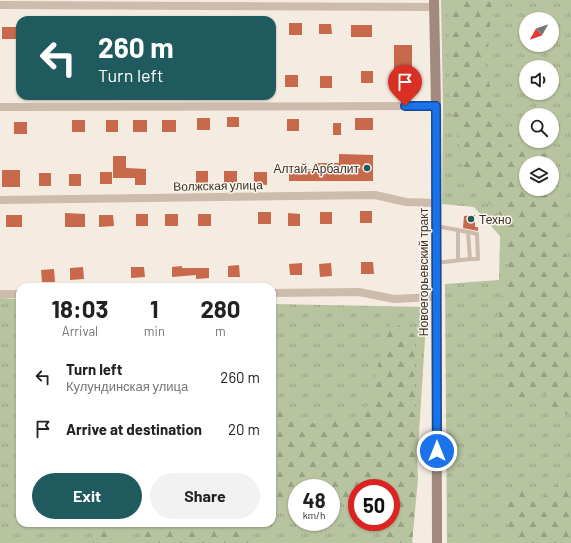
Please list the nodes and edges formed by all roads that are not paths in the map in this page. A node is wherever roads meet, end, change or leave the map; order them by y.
1 (434, 4) edge
2 (0, 5) edge
3 (436, 106) junction
4 (0, 107) edge
5 (0, 200) edge
6 (436, 203) junction
7 (436, 226) junction
8 (458, 230) junction
9 (468, 232) junction
10 (470, 259) junction
11 (458, 260) junction
12 (436, 263) junction
13 (276, 293) edge
14 (0, 294) edge
15 (16, 294) edge
16 (436, 297) junction
17 (437, 543) edge

1 - 2 street
1 - 3 main road, Новоегорьевский тракт
3 - 4 street
3 - 6 main road, Новоегорьевский тракт
5 - 6 street, Волжская улица
6 - 7 main road, Новоегорьевский тракт
7 - 8 lane
7 - 12 main road, Новоегорьевский тракт
8 - 9 lane
8 - 11 lane
9 - 10 lane
9 - 10 lane
10 - 11 lane
11 - 12 lane
12 - 16 main road, Новоегорьевский тракт
13 - 16 street
14 - 15 street
16 - 17 main road, Новоегорьевский тракт

